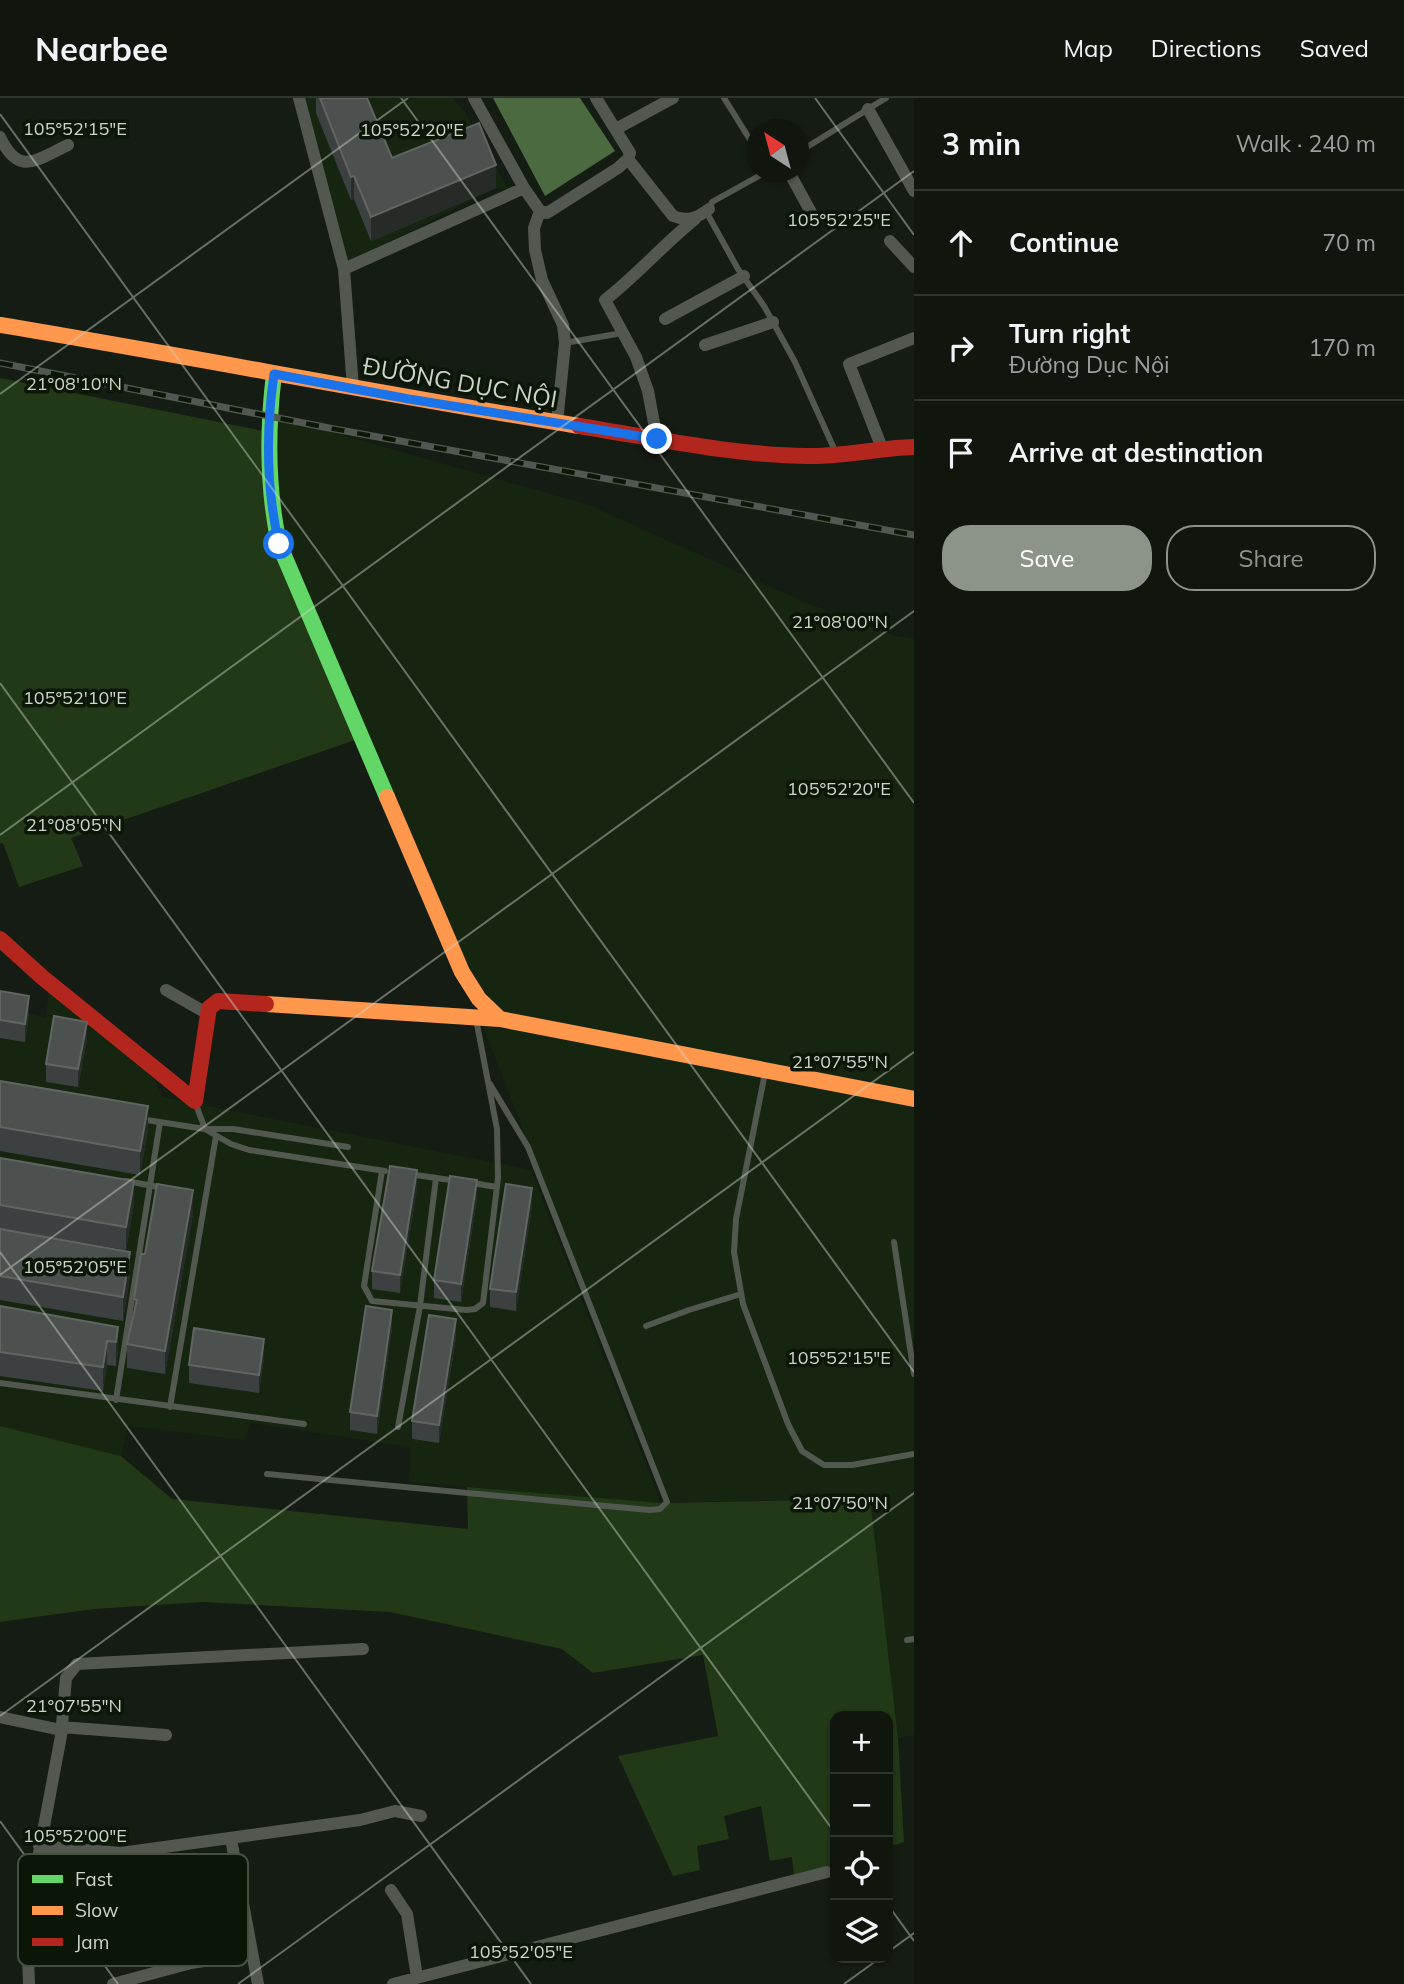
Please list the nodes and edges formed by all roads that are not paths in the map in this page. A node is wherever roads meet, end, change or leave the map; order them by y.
1 (299, 98) edge
2 (474, 98) edge
3 (596, 98) edge
4 (673, 98) edge
5 (724, 98) edge
6 (887, 98) edge
7 (869, 109) junction
8 (616, 129) junction
9 (746, 133) edge
10 (0, 136) edge
11 (68, 145) dead end
12 (809, 146) edge
13 (628, 159) junction
14 (748, 182) edge
15 (794, 182) edge
16 (524, 188) junction
17 (914, 191) edge
18 (709, 209) junction
19 (540, 211) junction
20 (813, 216) dead end
21 (695, 219) junction
22 (890, 241) dead end
23 (914, 267) edge
24 (344, 269) junction
25 (744, 276) junction
26 (665, 319) dead end
27 (773, 321) junction
28 (0, 325) edge
29 (622, 332) junction
30 (914, 338) edge
31 (565, 343) junction
32 (705, 345) dead end
33 (274, 374) junction
34 (353, 388) junction
35 (557, 423) junction
36 (657, 439) junction
37 (914, 447) edge
38 (881, 448) junction
39 (836, 455) junction
40 (0, 939) edge
41 (166, 990) dead end
42 (208, 1014) junction
43 (476, 1019) junction
44 (500, 1019) junction
45 (765, 1071) junction
46 (490, 1084) junction
47 (914, 1100) edge
48 (195, 1101) junction
49 (133, 1118) edge
50 (160, 1122) junction
51 (205, 1129) junction
52 (216, 1136) junction
53 (348, 1147) dead end
54 (382, 1171) junction
55 (436, 1178) junction
56 (122, 1181) edge
57 (150, 1185) junction
58 (497, 1187) junction
59 (177, 1190) edge
60 (191, 1193) edge
61 (205, 1195) junction
62 (894, 1242) dead end
63 (126, 1258) edge
64 (138, 1261) junction
65 (741, 1294) junction
66 (420, 1306) junction
67 (646, 1326) dead end
68 (114, 1335) edge
69 (126, 1336) junction
70 (914, 1374) edge
71 (0, 1383) edge
72 (116, 1400) junction
73 (170, 1406) junction
74 (304, 1424) dead end
75 (398, 1427) dead end
76 (914, 1454) edge
77 (267, 1474) dead end
78 (363, 1649) dead end
79 (0, 1717) edge
80 (61, 1729) junction
81 (166, 1735) dead end
82 (421, 1816) dead end
83 (231, 1839) junction
84 (39, 1846) junction
85 (38, 1854) edge
86 (234, 1854) edge
87 (827, 1872) dead end
88 (391, 1891) dead end
89 (248, 1938) edge
90 (250, 1954) joint
91 (28, 1966) edge
92 (180, 1966) edge
93 (418, 1977) junction
94 (29, 1984) edge
95 (113, 1984) edge
96 (258, 1984) edge
97 (393, 1984) edge

1 - 24 street
2 - 16 street
3 - 8 street
4 - 8 street
5 - 9 lane
6 - 7 lane
7 - 12 lane
7 - 17 street
8 - 13 street
10 - 11 street
13 - 19 street
13 - 21 street
14 - 18 lane
15 - 20 street
16 - 19 street
16 - 24 street
18 - 21 street
18 - 25 lane
19 - 31 street
21 - 29 street
22 - 23 street
24 - 34 street
25 - 26 street
25 - 27 lane
27 - 32 street
27 - 39 lane
28 - 33 street, ĐƯỜNG DỤC NỘI
29 - 31 lane
29 - 36 street
30 - 38 street
31 - 35 street
33 - 34 street, ĐƯỜNG DỤC NỘI
33 - 44 street
34 - 35 street, ĐƯỜNG DỤC NỘI
35 - 36 street, ĐƯỜNG DỤC NỘI
36 - 39 street, ĐƯỜNG DỤC NỘI
37 - 38 street, ĐƯỜNG DỤC NỘI
38 - 39 street, ĐƯỜNG DỤC NỘI
40 - 48 street
41 - 42 street
42 - 43 street
42 - 48 street
43 - 44 street
43 - 46 lane
44 - 45 street
45 - 47 street
45 - 65 lane
46 - 58 lane
46 - 77 lane
48 - 51 lane
49 - 50 lane
50 - 51 lane
50 - 57 lane
51 - 52 lane
51 - 53 lane
52 - 54 lane
52 - 61 lane
54 - 55 lane
54 - 66 lane
55 - 58 lane
55 - 66 lane
56 - 57 lane
57 - 59 lane
57 - 64 lane
58 - 66 lane
60 - 61 lane
61 - 73 lane
62 - 70 lane
63 - 64 lane
64 - 69 lane
65 - 67 lane
65 - 76 lane
66 - 75 lane
68 - 69 lane
69 - 72 lane
71 - 72 lane
72 - 73 lane
73 - 74 lane
78 - 80 street
79 - 80 street
80 - 81 street
80 - 84 street
82 - 83 street
83 - 84 street
83 - 86 street
84 - 85 street
87 - 93 street
88 - 93 street
89 - 90 street
90 - 96 street
91 - 94 street
92 - 95 street
93 - 97 street

